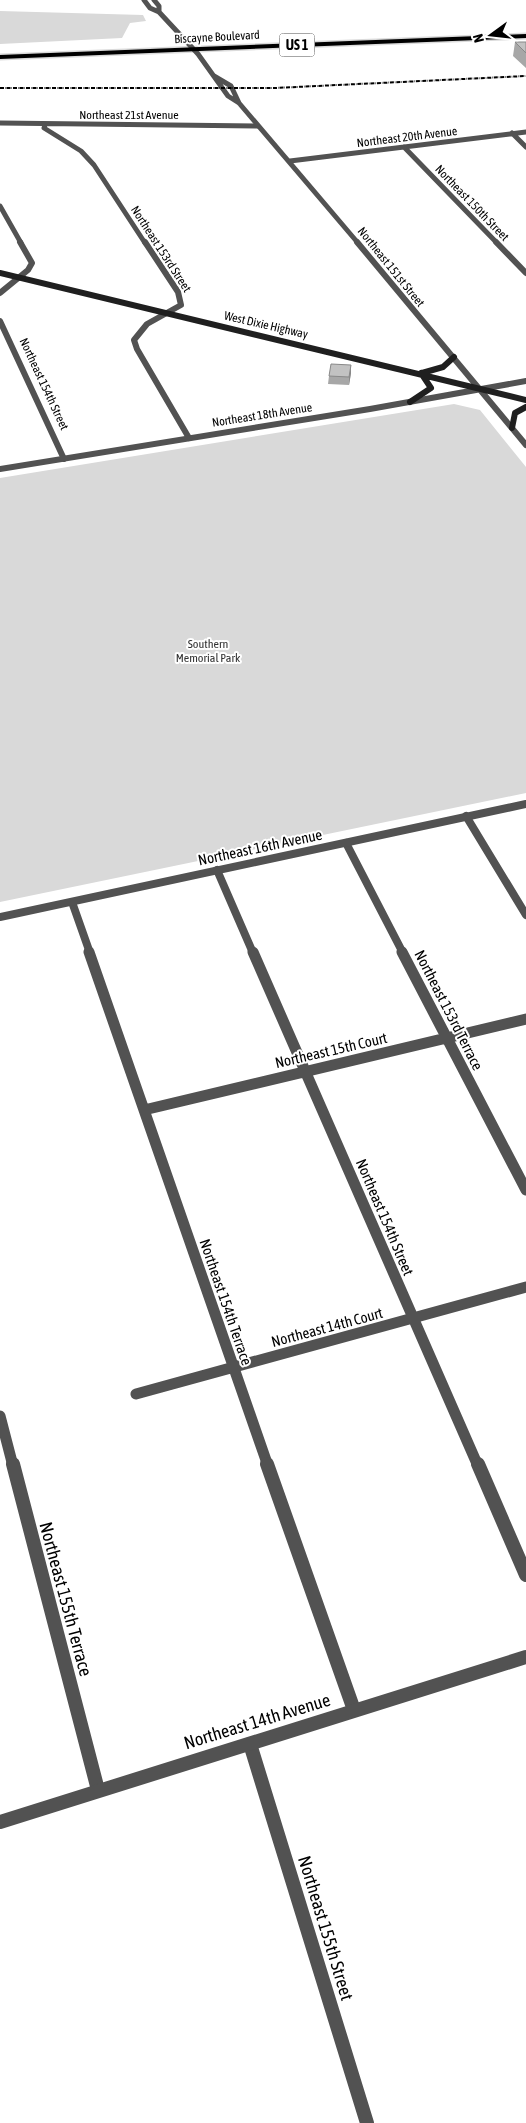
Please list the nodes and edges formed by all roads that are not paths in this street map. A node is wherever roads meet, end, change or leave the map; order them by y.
1 (144, 0) edge
2 (154, 0) edge
3 (159, 12) junction
4 (526, 30) edge
5 (400, 35) junction
6 (526, 36) edge
7 (404, 41) junction
8 (187, 42) junction
9 (191, 48) junction
10 (0, 49) edge
11 (0, 57) edge
12 (214, 76) junction
13 (239, 103) junction
14 (0, 123) edge
15 (45, 125) junction
16 (258, 126) junction
17 (526, 132) edge
18 (512, 133) junction
19 (404, 147) junction
20 (526, 147) edge
21 (290, 161) junction
22 (0, 206) edge
23 (0, 273) edge
24 (526, 273) edge
25 (20, 278) junction
26 (0, 293) edge
27 (167, 313) junction
28 (0, 321) edge
29 (454, 357) junction
30 (421, 373) junction
31 (526, 381) edge
32 (479, 389) junction
33 (526, 400) edge
34 (410, 402) junction
35 (526, 407) edge
36 (512, 428) junction
37 (189, 438) junction
38 (526, 445) edge
39 (64, 459) junction
40 (0, 469) edge
41 (526, 804) edge
42 (466, 816) junction
43 (346, 843) junction
44 (217, 870) junction
45 (72, 902) junction
46 (526, 915) edge
47 (0, 917) edge
48 (526, 1019) edge
49 (446, 1038) junction
50 (306, 1072) junction
51 (144, 1110) junction
52 (526, 1190) edge
53 (526, 1287) edge
54 (412, 1319) junction
55 (233, 1368) junction
56 (136, 1394) dead end
57 (0, 1416) edge
58 (526, 1575) edge
59 (526, 1656) edge
60 (354, 1710) junction
61 (250, 1744) junction
62 (98, 1790) junction
63 (0, 1822) edge
64 (367, 2123) edge

1 - 3 street, Northeast 151st Street
2 - 3 street, Northeast 151st Street
3 - 8 street, Northeast 151st Street
4 - 5 main road, Biscayne Boulevard / US 1
5 - 7 main road
5 - 8 main road, Biscayne Boulevard / US 1
6 - 7 main road, Biscayne Boulevard / US 1
7 - 9 main road, Biscayne Boulevard / US 1
8 - 9 street, Northeast 151st Street
8 - 10 main road, Biscayne Boulevard / US 1
9 - 11 main road, Biscayne Boulevard / US 1
9 - 12 street, Northeast 151st Street
12 - 13 street, Northeast 151st Street
12 - 13 street, Northeast 151st Street
13 - 16 street, Northeast 151st Street
14 - 15 street, Northeast 21st Avenue
15 - 16 street, Northeast 21st Avenue
15 - 27 street, Northeast 153rd Street
16 - 21 street, Northeast 151st Street
17 - 18 street, Northeast 20th Avenue
18 - 19 street, Northeast 20th Avenue
18 - 20 street
19 - 21 street, Northeast 20th Avenue
19 - 24 street, Northeast 150th Street
21 - 29 street, Northeast 151st Street
22 - 25 street
23 - 25 main road, West Dixie Highway
25 - 26 street
25 - 27 main road, West Dixie Highway
27 - 30 main road, West Dixie Highway
27 - 37 street, Northeast 153rd Street
28 - 39 street, Northeast 154th Street
29 - 30 main road
29 - 32 street, Northeast 151st Street
30 - 32 main road, West Dixie Highway
30 - 34 main road
31 - 32 street, Northeast 18th Avenue
32 - 33 main road, West Dixie Highway
32 - 34 street, Northeast 18th Avenue
32 - 36 street, Northeast 151st Street
34 - 37 street, Northeast 18th Avenue
35 - 36 main road
36 - 38 street, Northeast 151st Street
37 - 39 street, Northeast 18th Avenue
39 - 40 street, Northeast 18th Avenue
41 - 42 street, Northeast 16th Avenue
42 - 43 street, Northeast 16th Avenue
42 - 46 street
43 - 44 street, Northeast 16th Avenue
43 - 49 street, Northeast 153rd Terrace
44 - 45 street, Northeast 16th Avenue
44 - 50 street, Northeast 154th Street
45 - 47 street, Northeast 16th Avenue
45 - 51 street, Northeast 154th Terrace
48 - 49 street, Northeast 15th Court
49 - 50 street, Northeast 15th Court
49 - 52 street, Northeast 153rd Terrace
50 - 51 street, Northeast 15th Court
50 - 54 street, Northeast 154th Street
51 - 55 street, Northeast 154th Terrace
53 - 54 street, Northeast 14th Court
54 - 55 street, Northeast 14th Court
54 - 58 street, Northeast 154th Street
55 - 56 street, Northeast 14th Court
55 - 60 street, Northeast 154th Terrace
57 - 62 street, Northeast 155th Terrace
59 - 60 street, Northeast 14th Avenue
60 - 61 street, Northeast 14th Avenue
61 - 62 street, Northeast 14th Avenue
61 - 64 street, Northeast 155th Street
62 - 63 street, Northeast 14th Avenue

